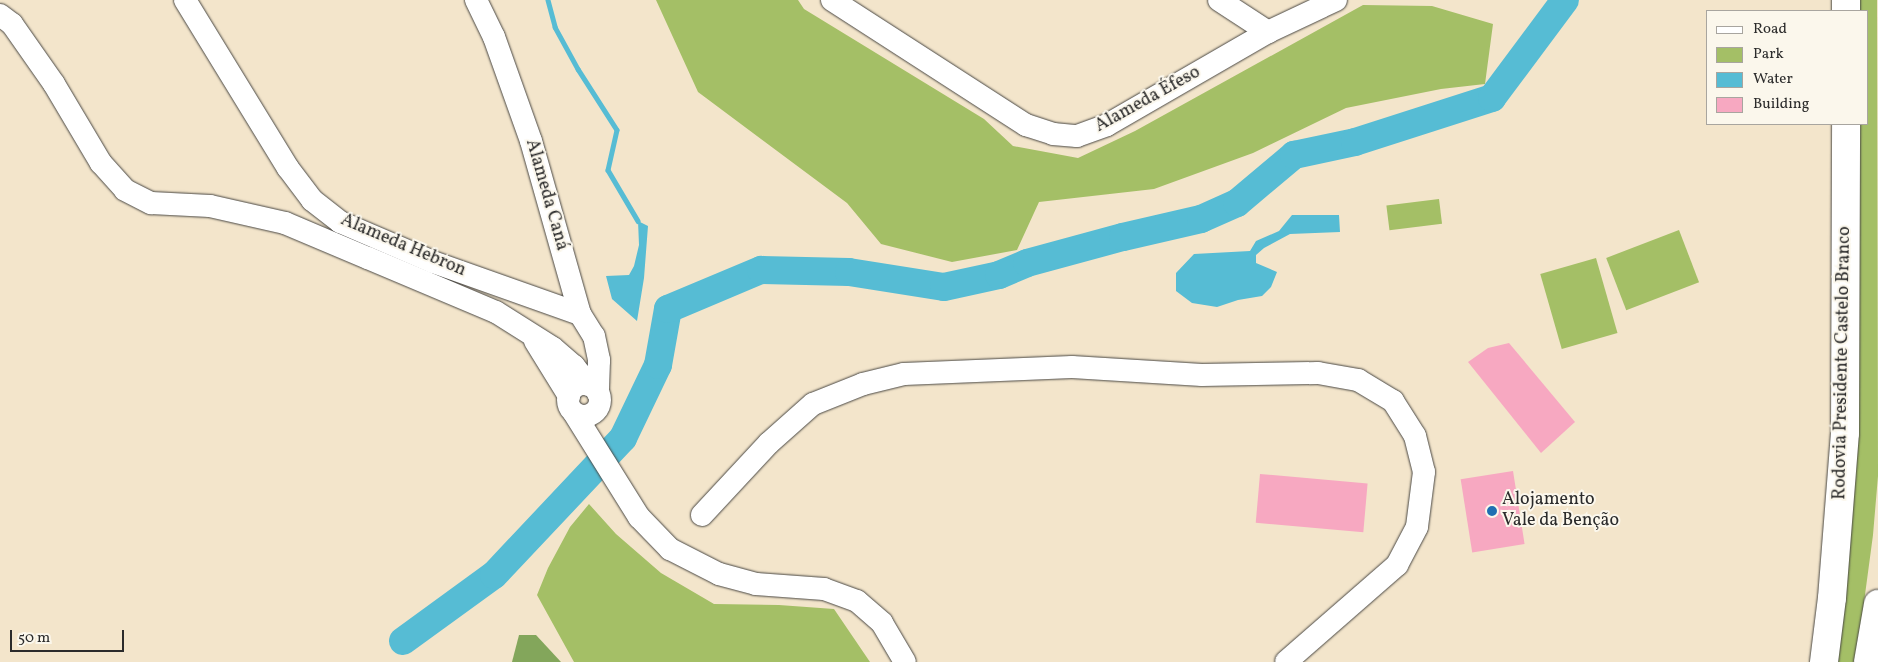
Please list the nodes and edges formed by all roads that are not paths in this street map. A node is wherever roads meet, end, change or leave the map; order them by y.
1 (185, 0) edge
2 (476, 0) edge
3 (832, 0) edge
4 (1219, 0) edge
5 (1336, 0) edge
6 (0, 15) edge
7 (1268, 32) junction
8 (1846, 125) edge
9 (580, 314) junction
10 (528, 332) junction
11 (595, 394) junction
12 (571, 404) junction
13 (598, 448) junction
14 (702, 515) dead end
15 (1832, 598) junction
16 (1878, 604) edge
17 (905, 662) edge
18 (1286, 662) edge
19 (1804, 662) edge
20 (1824, 662) edge
21 (1868, 662) edge

1 - 9 street, Alameda Hebron
2 - 9 street, Alameda Caná
3 - 7 street, Alameda Éfeso
4 - 7 street
5 - 7 street, Alameda Éfeso
6 - 10 street
8 - 15 highway, Rodovia Presidente Castelo Branco
9 - 11 street, Alameda Caná
10 - 11 street
10 - 12 street
11 - 12 street
11 - 12 street
11 - 13 street, Alameda Caná
12 - 13 street
13 - 17 street
14 - 18 street
15 - 19 highway
15 - 20 highway, Rodovia Presidente Castelo Branco
16 - 21 highway

